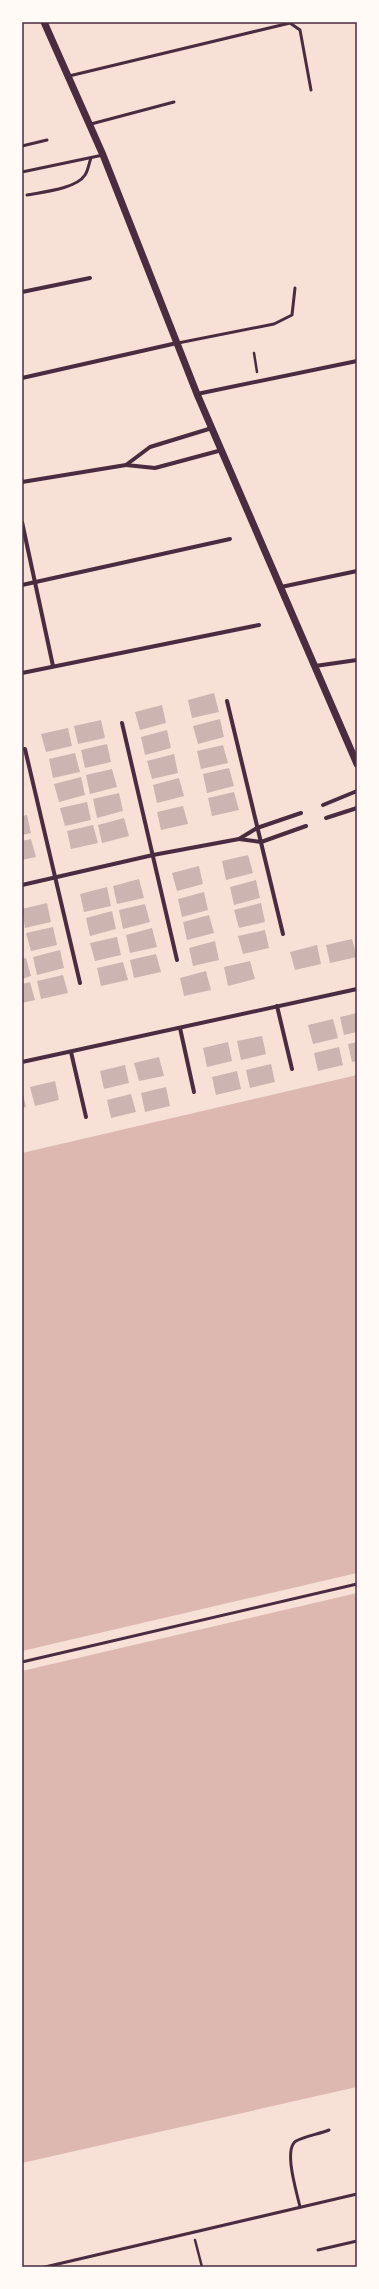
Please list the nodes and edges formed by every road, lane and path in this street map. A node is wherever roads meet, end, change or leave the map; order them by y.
1 (44, 22) edge
2 (68, 76) junction
3 (311, 90) dead end
4 (174, 102) dead end
5 (89, 125) junction
6 (47, 140) dead end
7 (22, 146) edge
8 (103, 155) junction
9 (91, 158) junction
10 (22, 172) edge
11 (27, 195) dead end
12 (90, 278) dead end
13 (295, 288) dead end
14 (22, 292) edge
15 (178, 343) junction
16 (254, 352) dead end
17 (357, 361) edge
18 (22, 378) edge
19 (259, 381) junction
20 (197, 394) junction
21 (212, 428) junction
22 (222, 450) junction
23 (126, 465) junction
24 (22, 482) edge
25 (22, 522) edge
26 (230, 539) dead end
27 (357, 571) edge
28 (36, 582) junction
29 (22, 585) edge
30 (281, 587) junction
31 (259, 625) dead end
32 (357, 660) edge
33 (53, 666) junction
34 (315, 666) junction
35 (22, 673) edge
36 (227, 701) dead end
37 (122, 723) dead end
38 (25, 749) dead end
39 (357, 764) edge
40 (357, 791) edge
41 (323, 805) dead end
42 (357, 808) edge
43 (301, 813) dead end
44 (326, 818) dead end
45 (306, 826) dead end
46 (257, 828) junction
47 (239, 839) junction
48 (261, 842) junction
49 (153, 855) junction
50 (55, 878) junction
51 (22, 885) edge
52 (283, 934) dead end
53 (177, 960) dead end
54 (80, 983) dead end
55 (357, 989) edge
56 (277, 1006) junction
57 (180, 1028) junction
58 (71, 1052) junction
59 (22, 1062) edge
60 (292, 1069) dead end
61 (194, 1092) dead end
62 (86, 1117) dead end
63 (357, 1584) edge
64 (22, 1662) edge
65 (329, 2130) dead end
66 (357, 2194) edge
67 (300, 2207) junction
68 (193, 2232) junction
69 (357, 2242) edge
70 (318, 2250) dead end
71 (45, 2267) edge
72 (202, 2267) edge

1 - 2 street
2 - 3 lane
2 - 5 street
4 - 5 lane
5 - 8 street
6 - 7 lane
8 - 9 lane
8 - 15 street
9 - 10 lane
9 - 11 lane
12 - 14 street
13 - 15 lane
15 - 18 street
15 - 20 street
16 - 19 path
17 - 19 street
19 - 20 street
20 - 21 street
21 - 22 street
21 - 23 street
22 - 23 street
22 - 30 street
23 - 24 street
25 - 28 street
26 - 28 street
27 - 30 street
28 - 29 street
28 - 33 street
30 - 34 street
31 - 33 street
32 - 34 street
33 - 35 street
34 - 39 street
36 - 46 street
37 - 49 street
38 - 50 street
40 - 41 street
42 - 44 street
43 - 46 street
45 - 48 street
46 - 47 street
46 - 48 street
47 - 48 street
47 - 49 street
48 - 52 street
49 - 50 street
49 - 53 street
50 - 51 street
50 - 54 street
55 - 56 street
56 - 57 street
56 - 60 street
57 - 58 street
57 - 61 street
58 - 59 street
58 - 62 street
63 - 64 lane
65 - 67 lane
66 - 67 lane
67 - 68 lane
68 - 71 lane
68 - 72 path
69 - 70 lane

